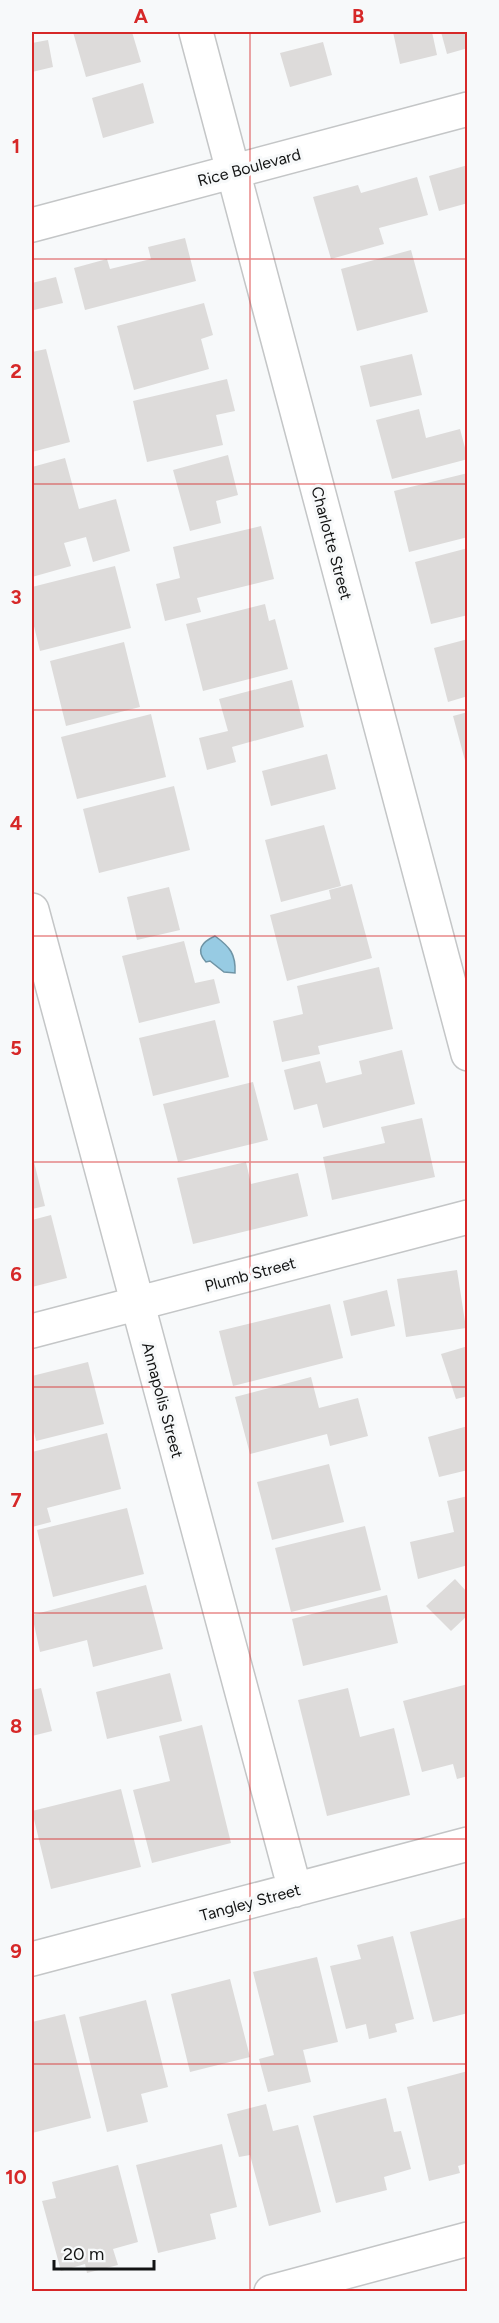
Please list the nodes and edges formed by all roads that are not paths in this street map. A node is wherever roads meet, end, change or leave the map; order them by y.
1 (196, 32) edge
2 (468, 110) edge
3 (233, 171) junction
4 (32, 225) edge
5 (32, 910) edge
6 (468, 1054) edge
7 (468, 1217) edge
8 (137, 1304) junction
9 (32, 1331) edge
10 (468, 1844) edge
11 (295, 1890) junction
12 (32, 1959) edge
13 (468, 2239) edge
14 (271, 2292) edge

1 - 3 street, Charlotte Street
2 - 3 street, Rice Boulevard
3 - 4 street, Rice Boulevard
3 - 6 street, Charlotte Street
5 - 8 street, Annapolis Street
7 - 8 street, Plumb Street
8 - 9 street, Plumb Street
8 - 11 street, Annapolis Street
10 - 11 street, Tangley Street
11 - 12 street, Tangley Street
13 - 14 street

